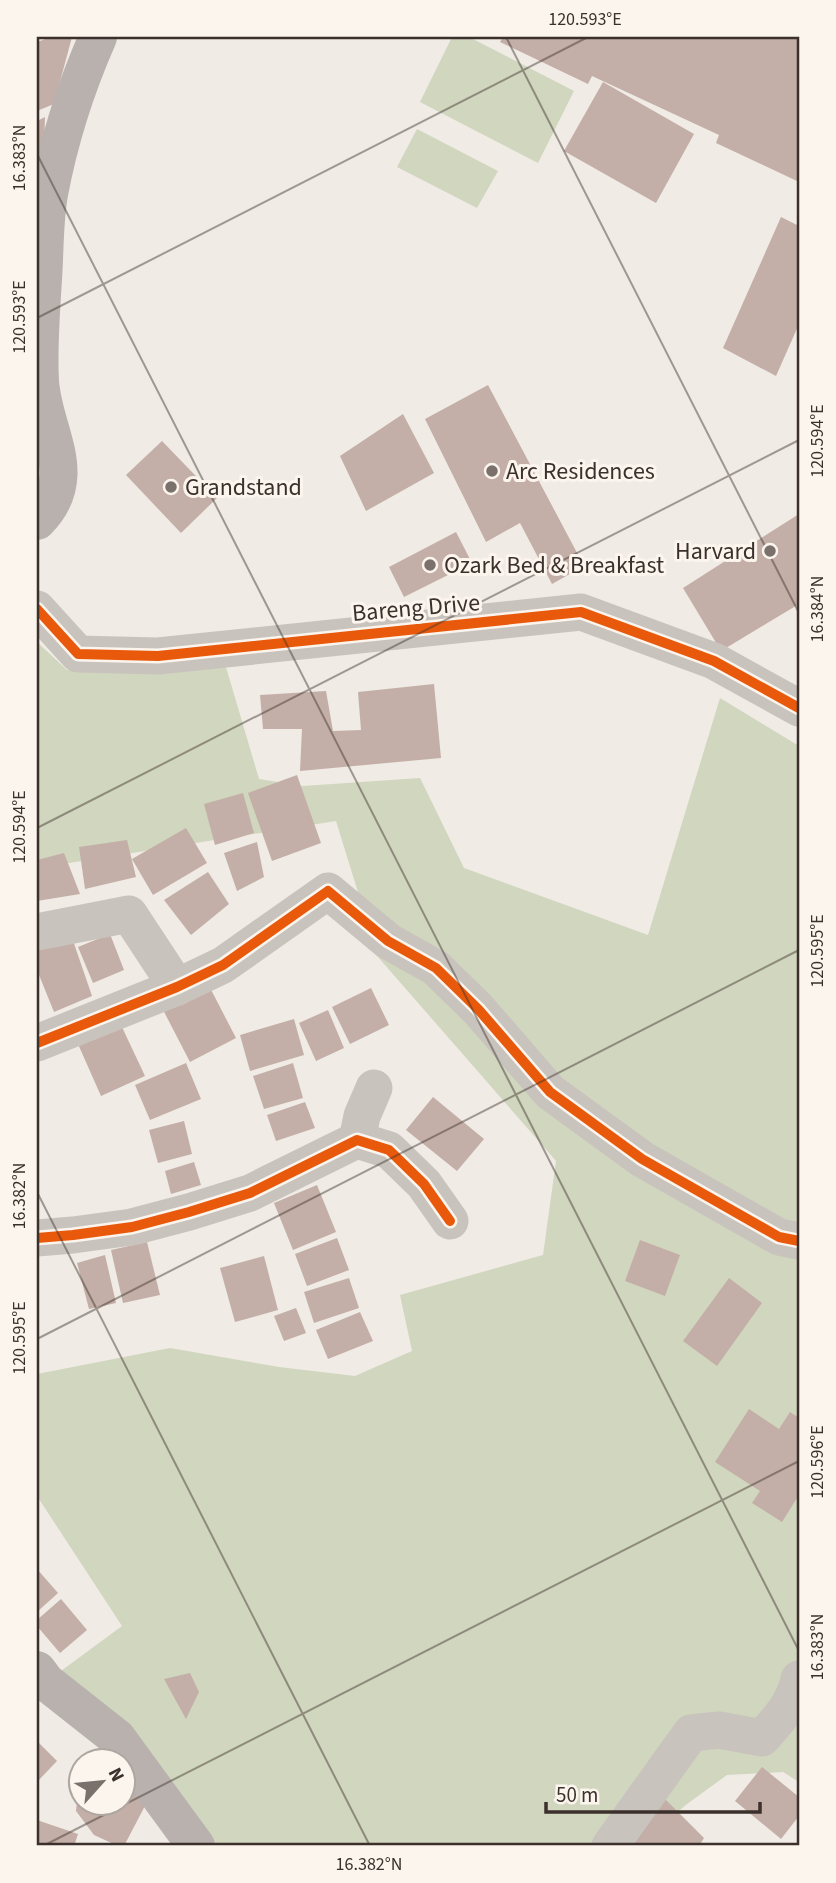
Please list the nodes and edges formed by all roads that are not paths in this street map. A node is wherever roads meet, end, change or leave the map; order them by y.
1 (98, 37) edge
2 (38, 337) edge
3 (37, 521) edge
4 (37, 609) edge
5 (799, 708) edge
6 (37, 932) edge
7 (177, 987) junction
8 (37, 1043) edge
9 (374, 1088) dead end
10 (358, 1140) junction
11 (450, 1221) dead end
12 (37, 1238) edge
13 (799, 1241) edge
14 (37, 1670) edge
15 (799, 1679) edge
16 (196, 1846) edge
17 (610, 1846) edge

1 - 2 main road
2 - 3 main road
4 - 5 street, Bareng Drive
6 - 7 street
7 - 8 street
7 - 13 street
9 - 10 street
10 - 11 street
10 - 12 street
14 - 16 main road
15 - 17 street

